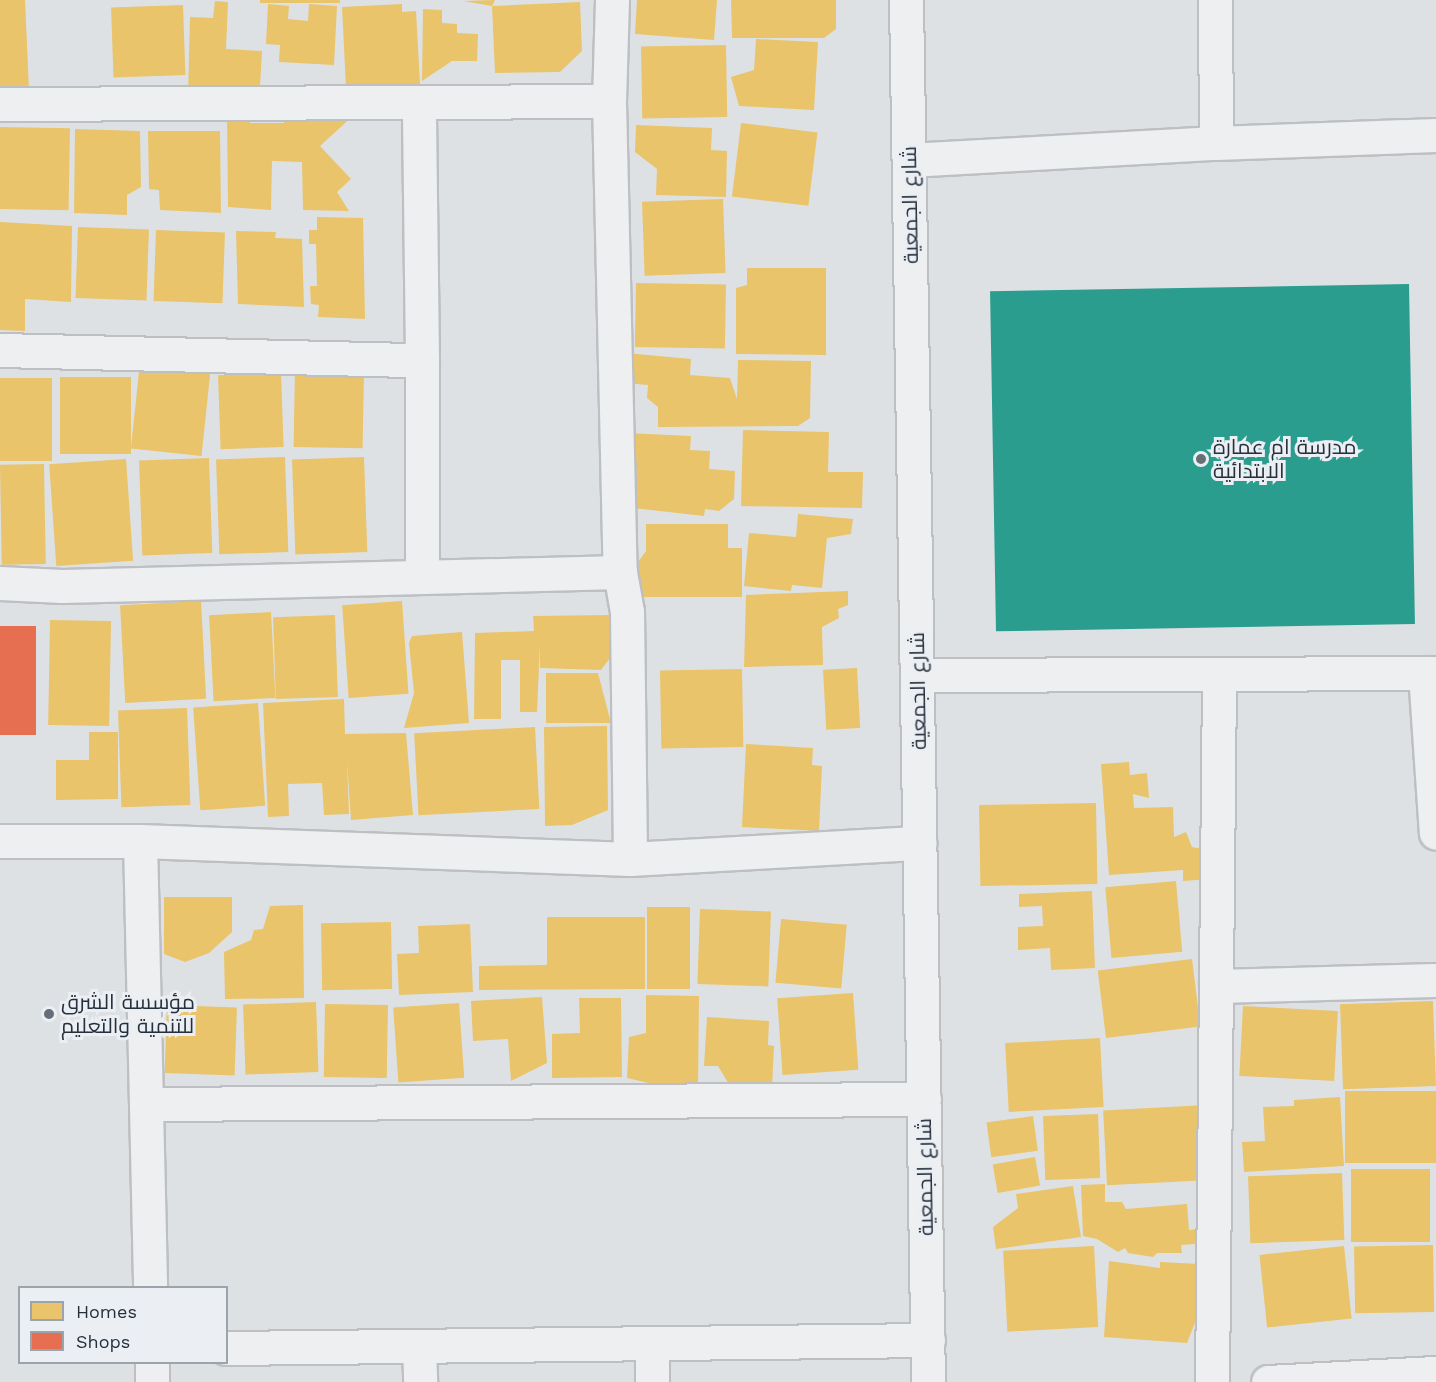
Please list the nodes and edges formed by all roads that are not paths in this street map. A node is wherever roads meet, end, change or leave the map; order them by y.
1 (612, 0) edge
2 (906, 0) edge
3 (1215, 0) edge
4 (609, 101) junction
5 (0, 104) edge
6 (419, 105) junction
7 (1436, 135) edge
8 (1216, 143) junction
9 (909, 160) junction
10 (0, 350) edge
11 (422, 360) junction
12 (620, 572) junction
13 (422, 577) junction
14 (0, 583) edge
15 (1431, 673) edge
16 (1220, 674) junction
17 (917, 675) junction
18 (1436, 833) edge
19 (0, 841) edge
20 (140, 841) junction
21 (920, 843) junction
22 (630, 859) junction
23 (1436, 980) edge
24 (1216, 986) junction
25 (924, 1099) junction
26 (146, 1104) junction
27 (150, 1286) edge
28 (928, 1340) junction
29 (652, 1343) junction
30 (419, 1347) junction
31 (228, 1348) edge
32 (152, 1364) edge
33 (1436, 1373) edge
34 (152, 1382) edge
35 (420, 1382) edge
36 (652, 1382) edge
37 (928, 1382) edge
38 (1212, 1382) edge
39 (1268, 1382) edge

1 - 4 street
2 - 9 street, شارع الجمعية
3 - 8 street
4 - 6 street
4 - 12 street
5 - 6 street
6 - 11 street
7 - 8 street
8 - 9 street
9 - 17 street, شارع الجمعية
10 - 11 street
11 - 13 street
12 - 13 street
12 - 22 street
13 - 14 street
15 - 16 street
15 - 18 street
16 - 17 street
16 - 24 street
17 - 21 street, شارع الجمعية
19 - 20 street
20 - 22 street
20 - 26 street
21 - 22 street
21 - 25 street, شارع الجمعية
23 - 24 street
24 - 38 street
25 - 26 street
25 - 28 street, شارع الجمعية
26 - 27 street
28 - 29 street
28 - 37 street, شارع الجمعية
29 - 30 street
29 - 36 street
30 - 31 street
30 - 35 street
32 - 34 street
33 - 39 street

